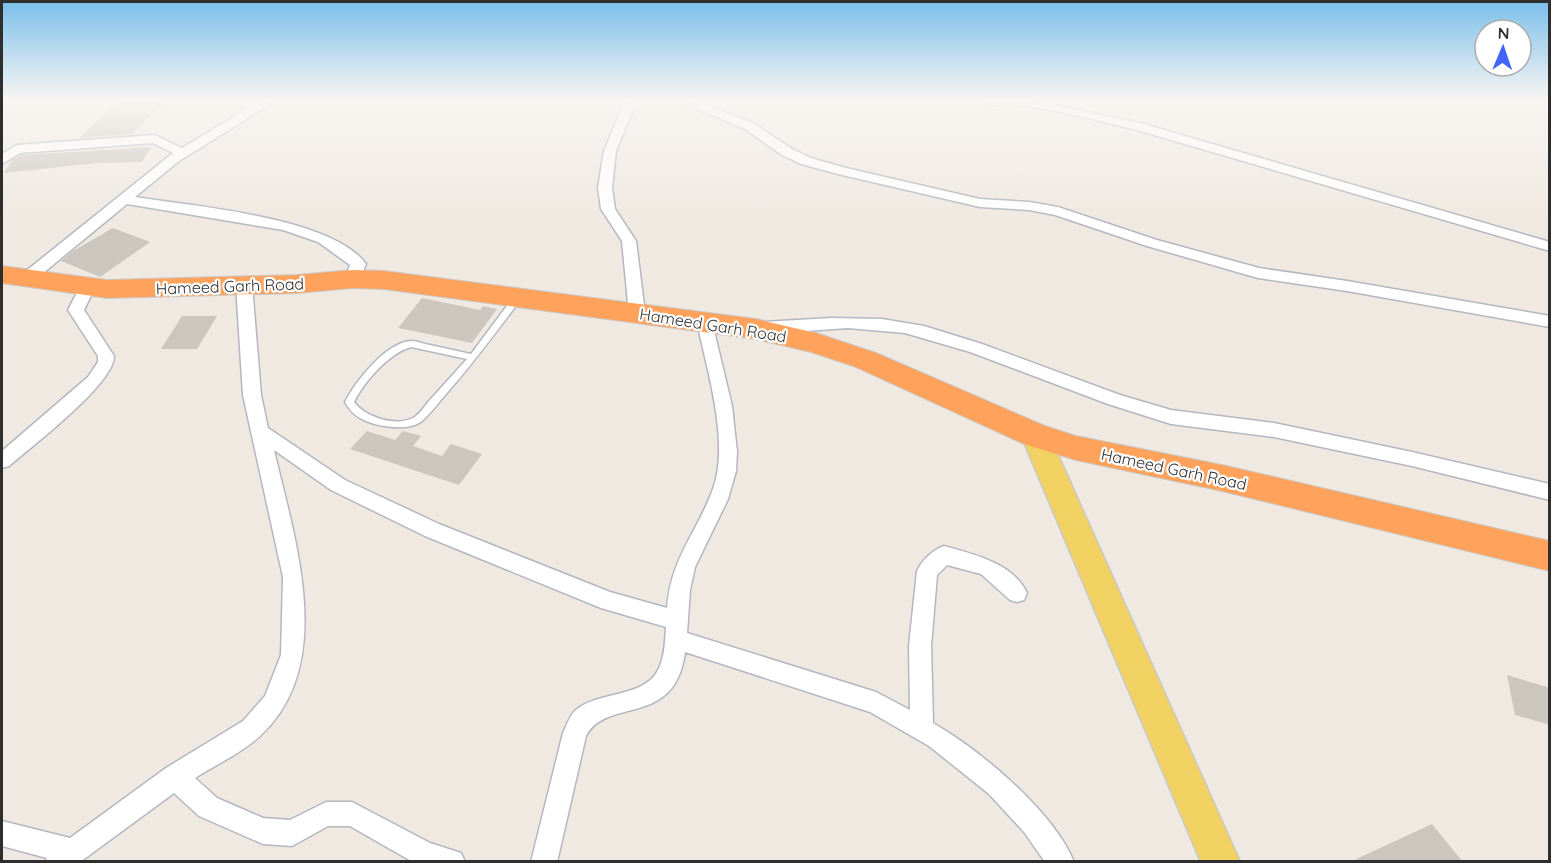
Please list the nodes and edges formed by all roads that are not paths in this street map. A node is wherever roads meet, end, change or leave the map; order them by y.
1 (137, 140) edge
2 (158, 140) edge
3 (201, 140) edge
4 (614, 140) edge
5 (770, 140) edge
6 (1188, 140) edge
7 (181, 152) junction
8 (2, 160) edge
9 (123, 200) junction
10 (1550, 247) edge
11 (14, 277) edge
12 (353, 279) junction
13 (244, 285) junction
14 (87, 287) junction
15 (518, 297) junction
16 (637, 313) junction
17 (705, 322) junction
18 (1550, 322) edge
19 (756, 329) junction
20 (473, 357) junction
21 (259, 431) junction
22 (1035, 435) junction
23 (2, 460) edge
24 (1550, 492) edge
25 (1550, 556) edge
26 (1017, 593) dead end
27 (676, 629) junction
28 (922, 730) junction
29 (175, 777) junction
30 (2, 834) edge
31 (65, 856) edge
32 (452, 861) edge
33 (544, 861) edge
34 (1061, 861) edge
35 (1221, 861) edge

1 - 8 street
2 - 7 street
3 - 7 street
4 - 16 street
5 - 18 street
6 - 10 street
7 - 9 street
9 - 11 street
9 - 12 street
11 - 14 highway, Hameed Garh Road
12 - 13 highway, Hameed Garh Road
12 - 15 highway, Hameed Garh Road
13 - 14 highway, Hameed Garh Road
13 - 21 street
14 - 23 street
15 - 16 highway, Hameed Garh Road
15 - 20 lane
16 - 17 highway, Hameed Garh Road
17 - 19 highway, Hameed Garh Road
17 - 27 street
19 - 22 highway, Hameed Garh Road
19 - 24 street
20 - 20 lane
21 - 27 street
21 - 29 street
22 - 25 highway, Hameed Garh Road
22 - 35 main road
26 - 28 street
27 - 28 street
27 - 33 street
28 - 34 street
29 - 31 street
29 - 32 street
30 - 31 street

